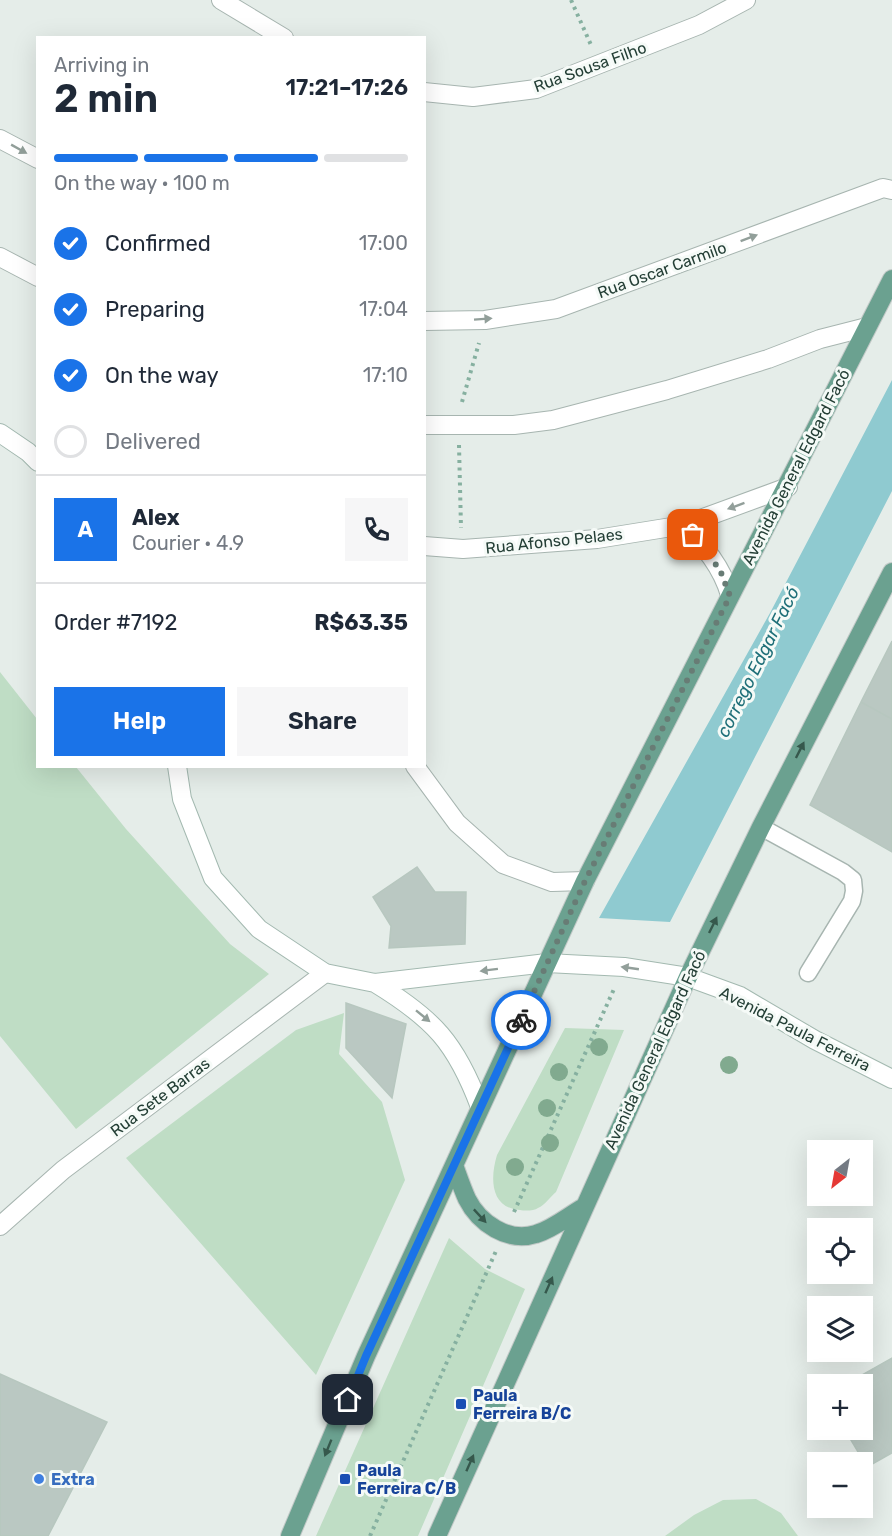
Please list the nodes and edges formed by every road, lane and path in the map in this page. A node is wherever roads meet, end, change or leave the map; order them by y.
1 (221, 0) edge
2 (571, 0) edge
3 (746, 0) edge
4 (281, 36) edge
5 (600, 65) junction
6 (426, 92) edge
7 (0, 139) edge
8 (36, 158) edge
9 (892, 190) edge
10 (0, 257) edge
11 (36, 276) edge
12 (892, 279) edge
13 (426, 321) edge
14 (867, 327) junction
15 (426, 425) edge
16 (0, 433) edge
17 (36, 460) edge
18 (788, 487) junction
19 (684, 525) junction
20 (426, 546) edge
21 (892, 572) edge
22 (730, 596) junction
23 (177, 768) edge
24 (416, 768) edge
25 (761, 827) junction
26 (585, 881) junction
27 (547, 963) junction
28 (325, 973) junction
29 (808, 973) dead end
30 (688, 978) junction
31 (375, 983) junction
32 (892, 1079) edge
33 (480, 1107) junction
34 (454, 1165) junction
35 (584, 1207) junction
36 (0, 1226) edge
37 (290, 1536) edge
38 (437, 1536) edge

1 - 4 street
2 - 5 path
3 - 5 street, Rua Sousa Filho
5 - 6 street, Rua Sousa Filho
7 -> 8 street
13 -> 9 street, Rua Oscar Carmilo
10 - 11 street
12 - 14 main road, Avenida General Edgard Facó
14 - 15 street
14 - 18 main road, Avenida General Edgard Facó
16 - 17 street
18 -> 19 street, Rua Afonso Pelaes
18 - 22 main road, Avenida General Edgard Facó
19 - 20 street, Rua Afonso Pelaes
19 - 22 street
25 -> 21 main road, Avenida General Edgard Facó
22 - 26 main road, Avenida General Edgard Facó
23 - 28 street, Avenida Paula Ferreira
24 - 26 street
25 - 29 lane
30 -> 25 main road, Avenida General Edgard Facó
26 - 27 main road, Avenida General Edgard Facó
30 -> 27 street, Avenida Paula Ferreira
27 -> 31 street, Avenida Paula Ferreira
27 - 33 main road, Avenida General Edgard Facó
28 - 31 street, Avenida Paula Ferreira
28 - 36 street, Rua Sete Barras
30 - 32 street, Avenida Paula Ferreira
30 - 35 main road, Avenida General Edgard Facó
31 -> 33 street, Avenida Paula Ferreira
33 - 34 main road, Avenida General Edgard Facó
34 -> 35 main road
34 -> 37 main road, Avenida General Edgard Facó
38 -> 35 main road, Avenida General Edgard Facó

